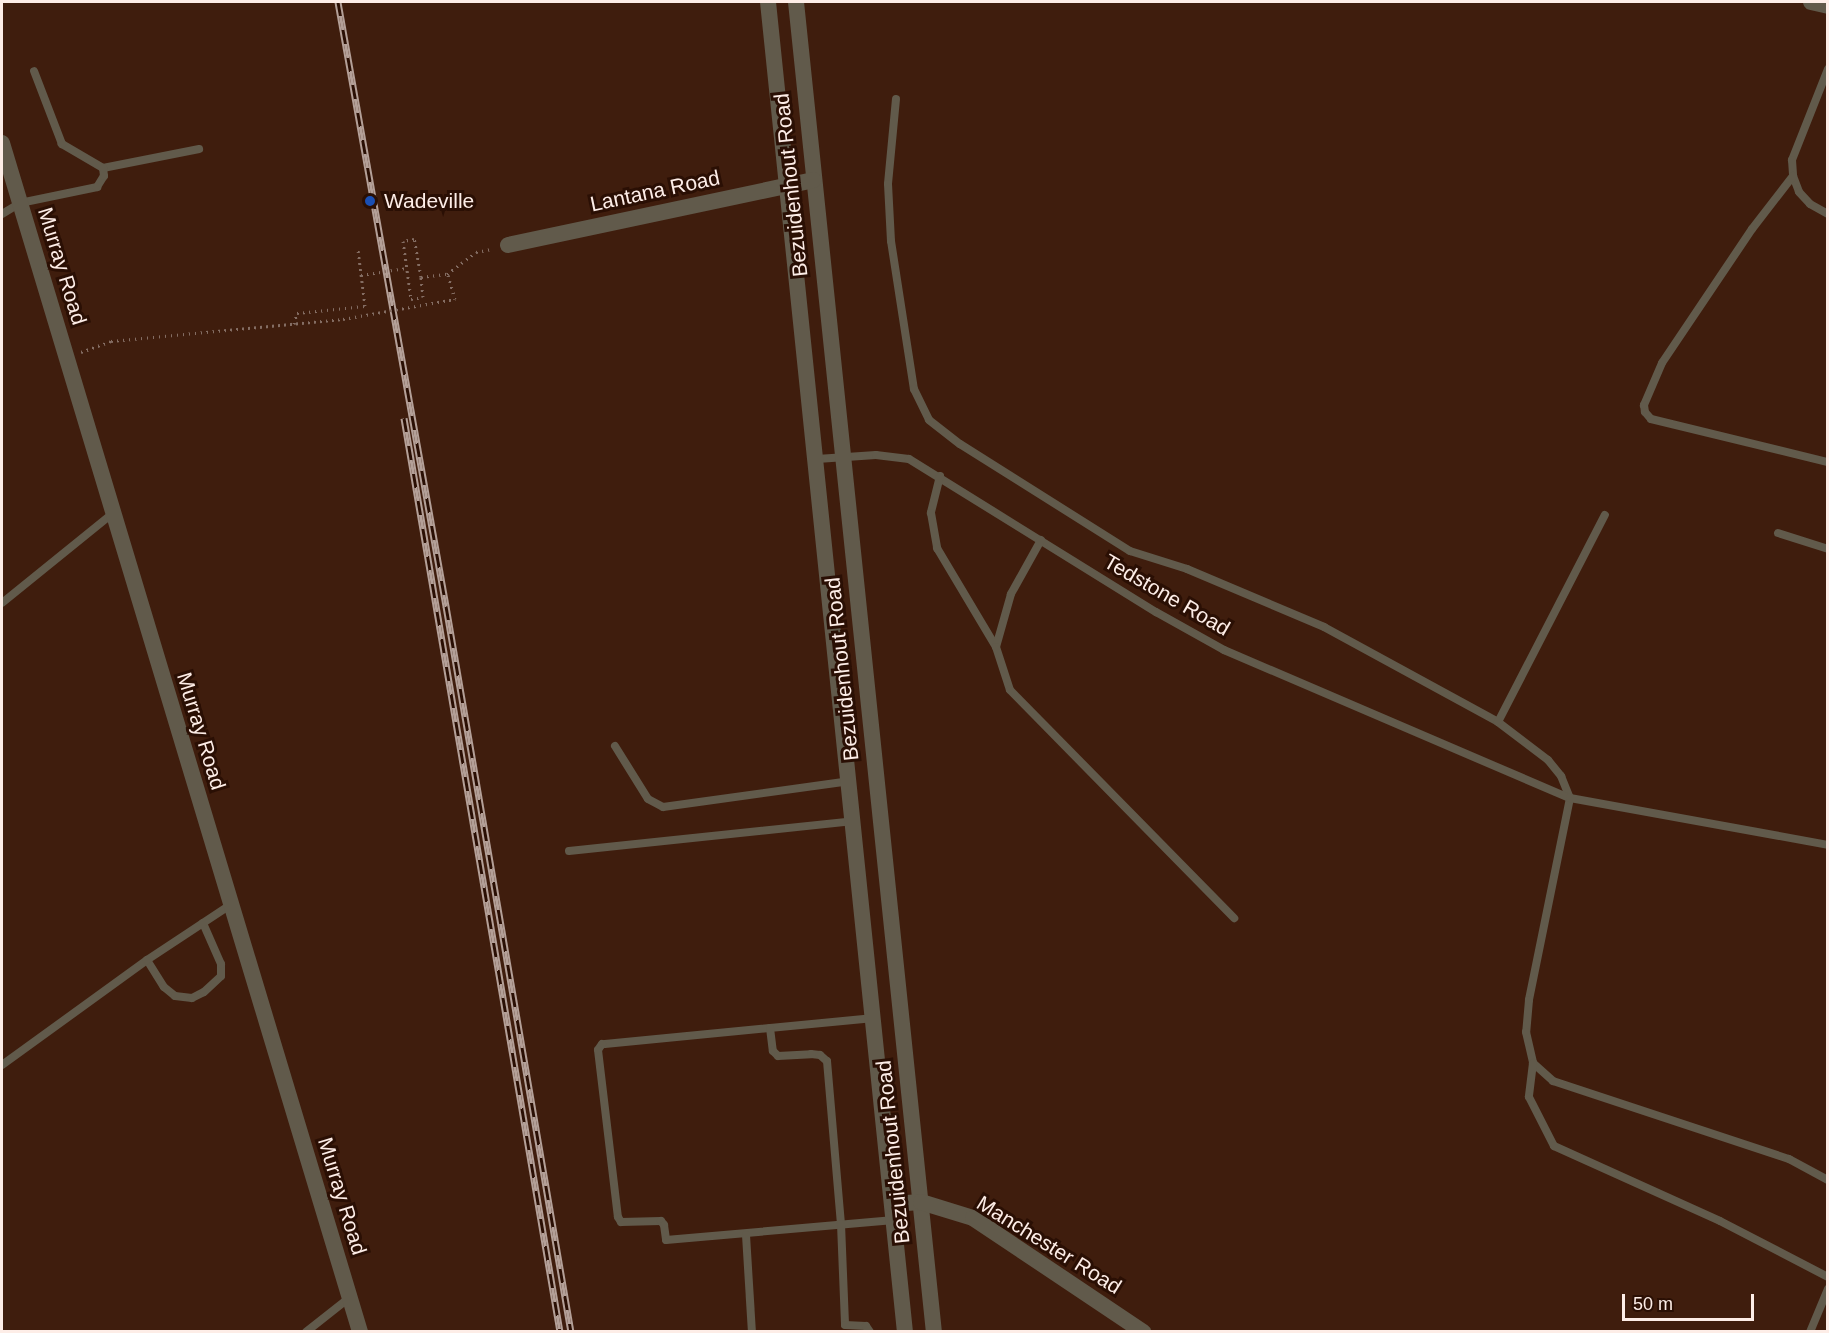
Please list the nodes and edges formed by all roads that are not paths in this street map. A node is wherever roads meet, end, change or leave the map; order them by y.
1 (768, 2) edge
2 (796, 2) edge
3 (1811, 2) edge
4 (1827, 6) edge
5 (1827, 69) edge
6 (34, 71) dead end
7 (896, 99) dead end
8 (2, 143) edge
9 (199, 149) dead end
10 (103, 168) junction
11 (1793, 176) junction
12 (813, 180) junction
13 (786, 186) junction
14 (20, 203) junction
15 (2, 214) edge
16 (1827, 214) edge
17 (508, 245) road end
18 (834, 381) junction
19 (808, 384) junction
20 (843, 458) junction
21 (817, 459) junction
22 (1827, 462) edge
23 (940, 476) junction
24 (111, 514) junction
25 (1605, 515) dead end
26 (1778, 533) dead end
27 (1041, 540) junction
28 (1827, 549) edge
29 (2, 603) edge
30 (996, 647) junction
31 (1498, 722) junction
32 (615, 746) dead end
33 (875, 771) junction
34 (850, 777) junction
35 (1570, 798) junction
36 (854, 821) junction
37 (1827, 845) edge
38 (569, 851) dead end
39 (230, 905) junction
40 (1234, 918) dead end
41 (203, 923) junction
42 (147, 960) junction
43 (900, 1002) junction
44 (873, 1011) junction
45 (770, 1028) junction
46 (1533, 1063) junction
47 (2, 1065) edge
48 (1827, 1180) edge
49 (921, 1202) junction
50 (893, 1212) junction
51 (840, 1224) junction
52 (746, 1235) junction
53 (1827, 1277) edge
54 (1826, 1294) edge
55 (350, 1297) junction
56 (306, 1332) edge
57 (360, 1332) edge
58 (752, 1332) edge
59 (870, 1332) edge
60 (905, 1332) edge
61 (934, 1332) edge
62 (1143, 1332) edge
63 (1809, 1332) edge

1 - 13 street, Bezuidenhout Road
2 - 12 street, Bezuidenhout Road
3 - 4 street
5 - 11 lane
6 - 10 lane
7 - 31 lane
8 - 14 street, Murray Road
9 - 10 lane
10 - 14 lane
11 - 16 lane
11 - 22 lane
12 - 13 street, Lantana Road
12 - 18 street, Bezuidenhout Road
13 - 17 street, Lantana Road
13 - 19 street, Bezuidenhout Road
14 - 15 lane
14 - 24 street, Murray Road
18 - 19 street
18 - 20 street, Bezuidenhout Road
19 - 21 street, Bezuidenhout Road
20 - 21 lane, Tedstone Road
20 - 23 lane, Tedstone Road
20 - 33 street, Bezuidenhout Road
21 - 34 street, Bezuidenhout Road
23 - 27 lane, Tedstone Road
23 - 30 lane
24 - 29 lane
24 - 39 street, Murray Road
25 - 31 lane
26 - 28 lane
27 - 30 lane
27 - 35 lane, Tedstone Road
30 - 40 lane
31 - 35 lane
32 - 34 lane
33 - 34 street
33 - 43 street, Bezuidenhout Road
34 - 36 street, Bezuidenhout Road
35 - 37 lane, Tedstone Road
35 - 46 lane
36 - 38 lane
36 - 44 street, Bezuidenhout Road
39 - 41 lane
39 - 55 street, Murray Road
41 - 42 lane
41 - 42 lane
42 - 47 lane
43 - 44 street
43 - 49 street, Bezuidenhout Road
44 - 45 lane
44 - 50 street, Bezuidenhout Road
45 - 51 lane
45 - 52 lane
46 - 48 lane
46 - 53 lane
49 - 50 street, Manchester Road
49 - 61 street, Bezuidenhout Road
49 - 62 street, Manchester Road
50 - 51 lane
50 - 60 street, Bezuidenhout Road
51 - 52 lane
51 - 59 lane
52 - 58 lane
54 - 63 lane
55 - 56 lane
55 - 57 street, Murray Road

